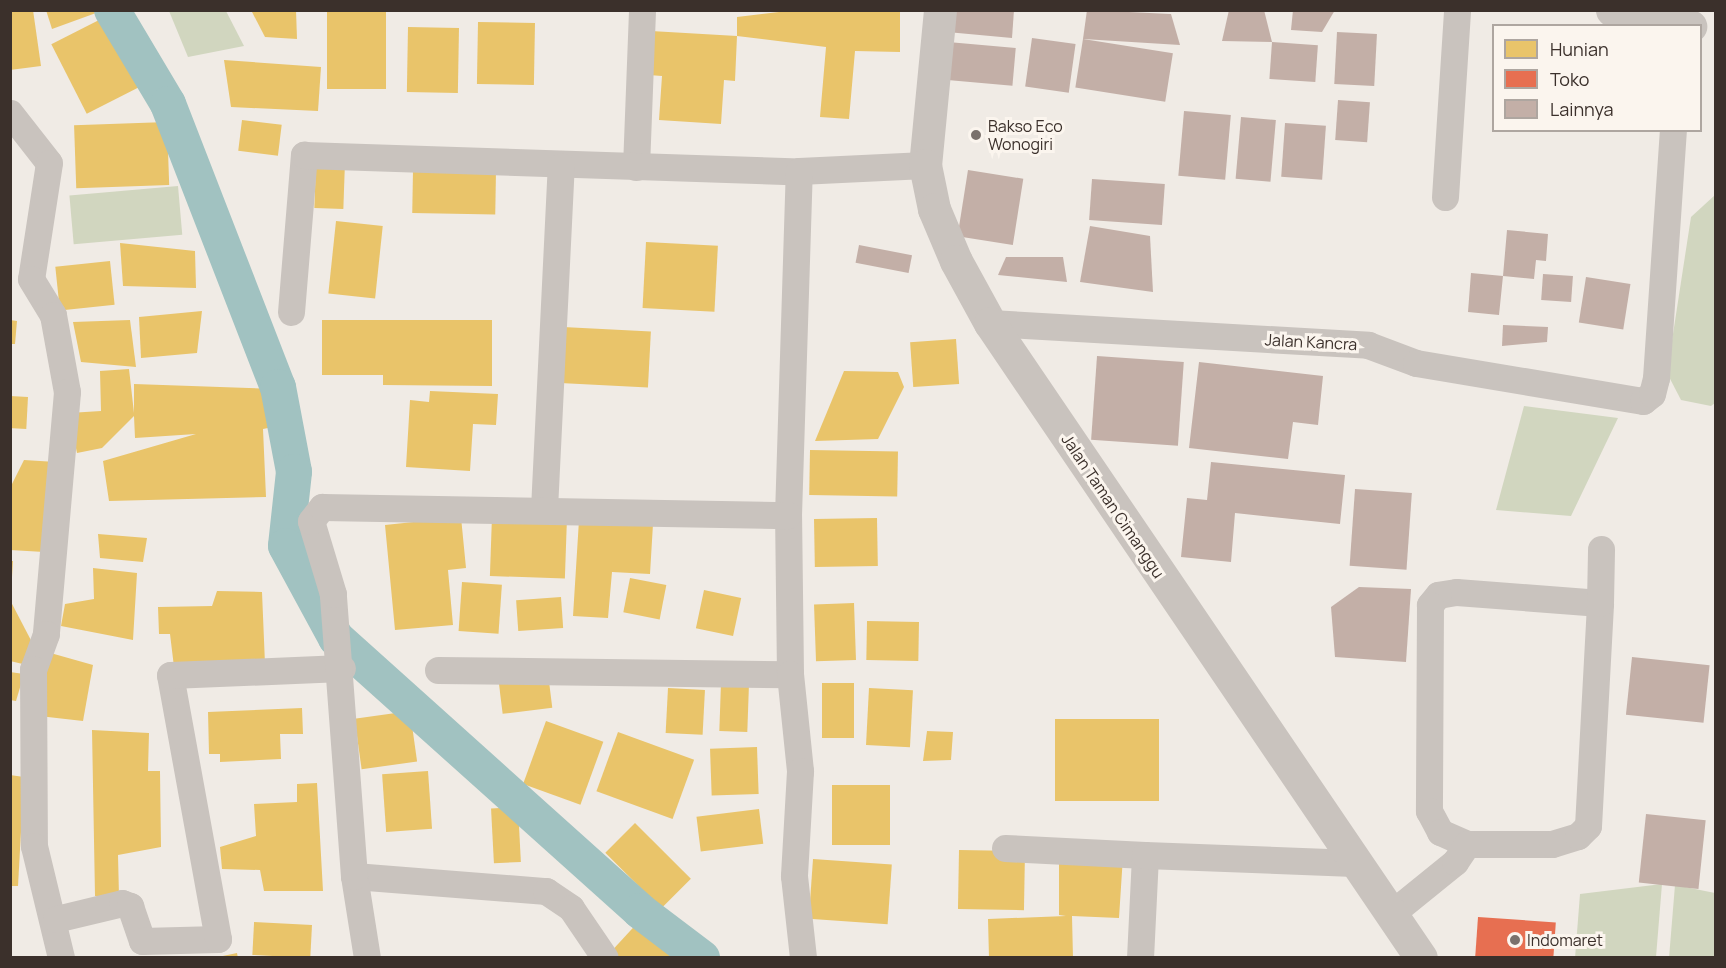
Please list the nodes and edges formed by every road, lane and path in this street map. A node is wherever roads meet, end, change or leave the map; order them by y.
1 (940, 10) edge
2 (1457, 10) edge
3 (1612, 10) edge
4 (637, 11) edge
5 (1678, 24) edge
6 (10, 113) edge
7 (1673, 132) edge
8 (925, 165) junction
9 (561, 166) junction
10 (636, 167) junction
11 (799, 171) junction
12 (1445, 197) dead end
13 (291, 312) dead end
14 (990, 323) junction
15 (544, 509) junction
16 (788, 515) junction
17 (1601, 549) dead end
18 (1600, 603) junction
19 (340, 657) junction
20 (438, 670) dead end
21 (790, 674) junction
22 (1467, 844) junction
23 (1005, 848) dead end
24 (1145, 855) junction
25 (1354, 863) junction
26 (354, 876) junction
27 (1392, 913) junction
28 (56, 919) junction
29 (61, 957) edge
30 (367, 957) edge
31 (605, 957) edge
32 (803, 957) edge
33 (1140, 957) edge
34 (1421, 957) edge

1 - 8 street, Jalan Taman Cimanggu
2 - 12 street
3 - 5 street
4 - 10 street
6 - 28 street
7 - 14 street, Jalan Kancra
8 - 11 street
8 - 14 street, Jalan Taman Cimanggu
9 - 10 street
9 - 13 street
9 - 15 street
10 - 11 street
11 - 16 street
14 - 25 street, Jalan Taman Cimanggu
15 - 16 street
15 - 19 street
16 - 21 street
17 - 18 street
18 - 22 street
18 - 22 street
19 - 26 street
19 - 28 street
20 - 21 street
21 - 32 street
22 - 27 street
23 - 24 street
24 - 25 street
24 - 33 street
25 - 27 street, Jalan Taman Cimanggu
26 - 30 street
26 - 31 street
27 - 34 street, Jalan Taman Cimanggu
28 - 29 street

